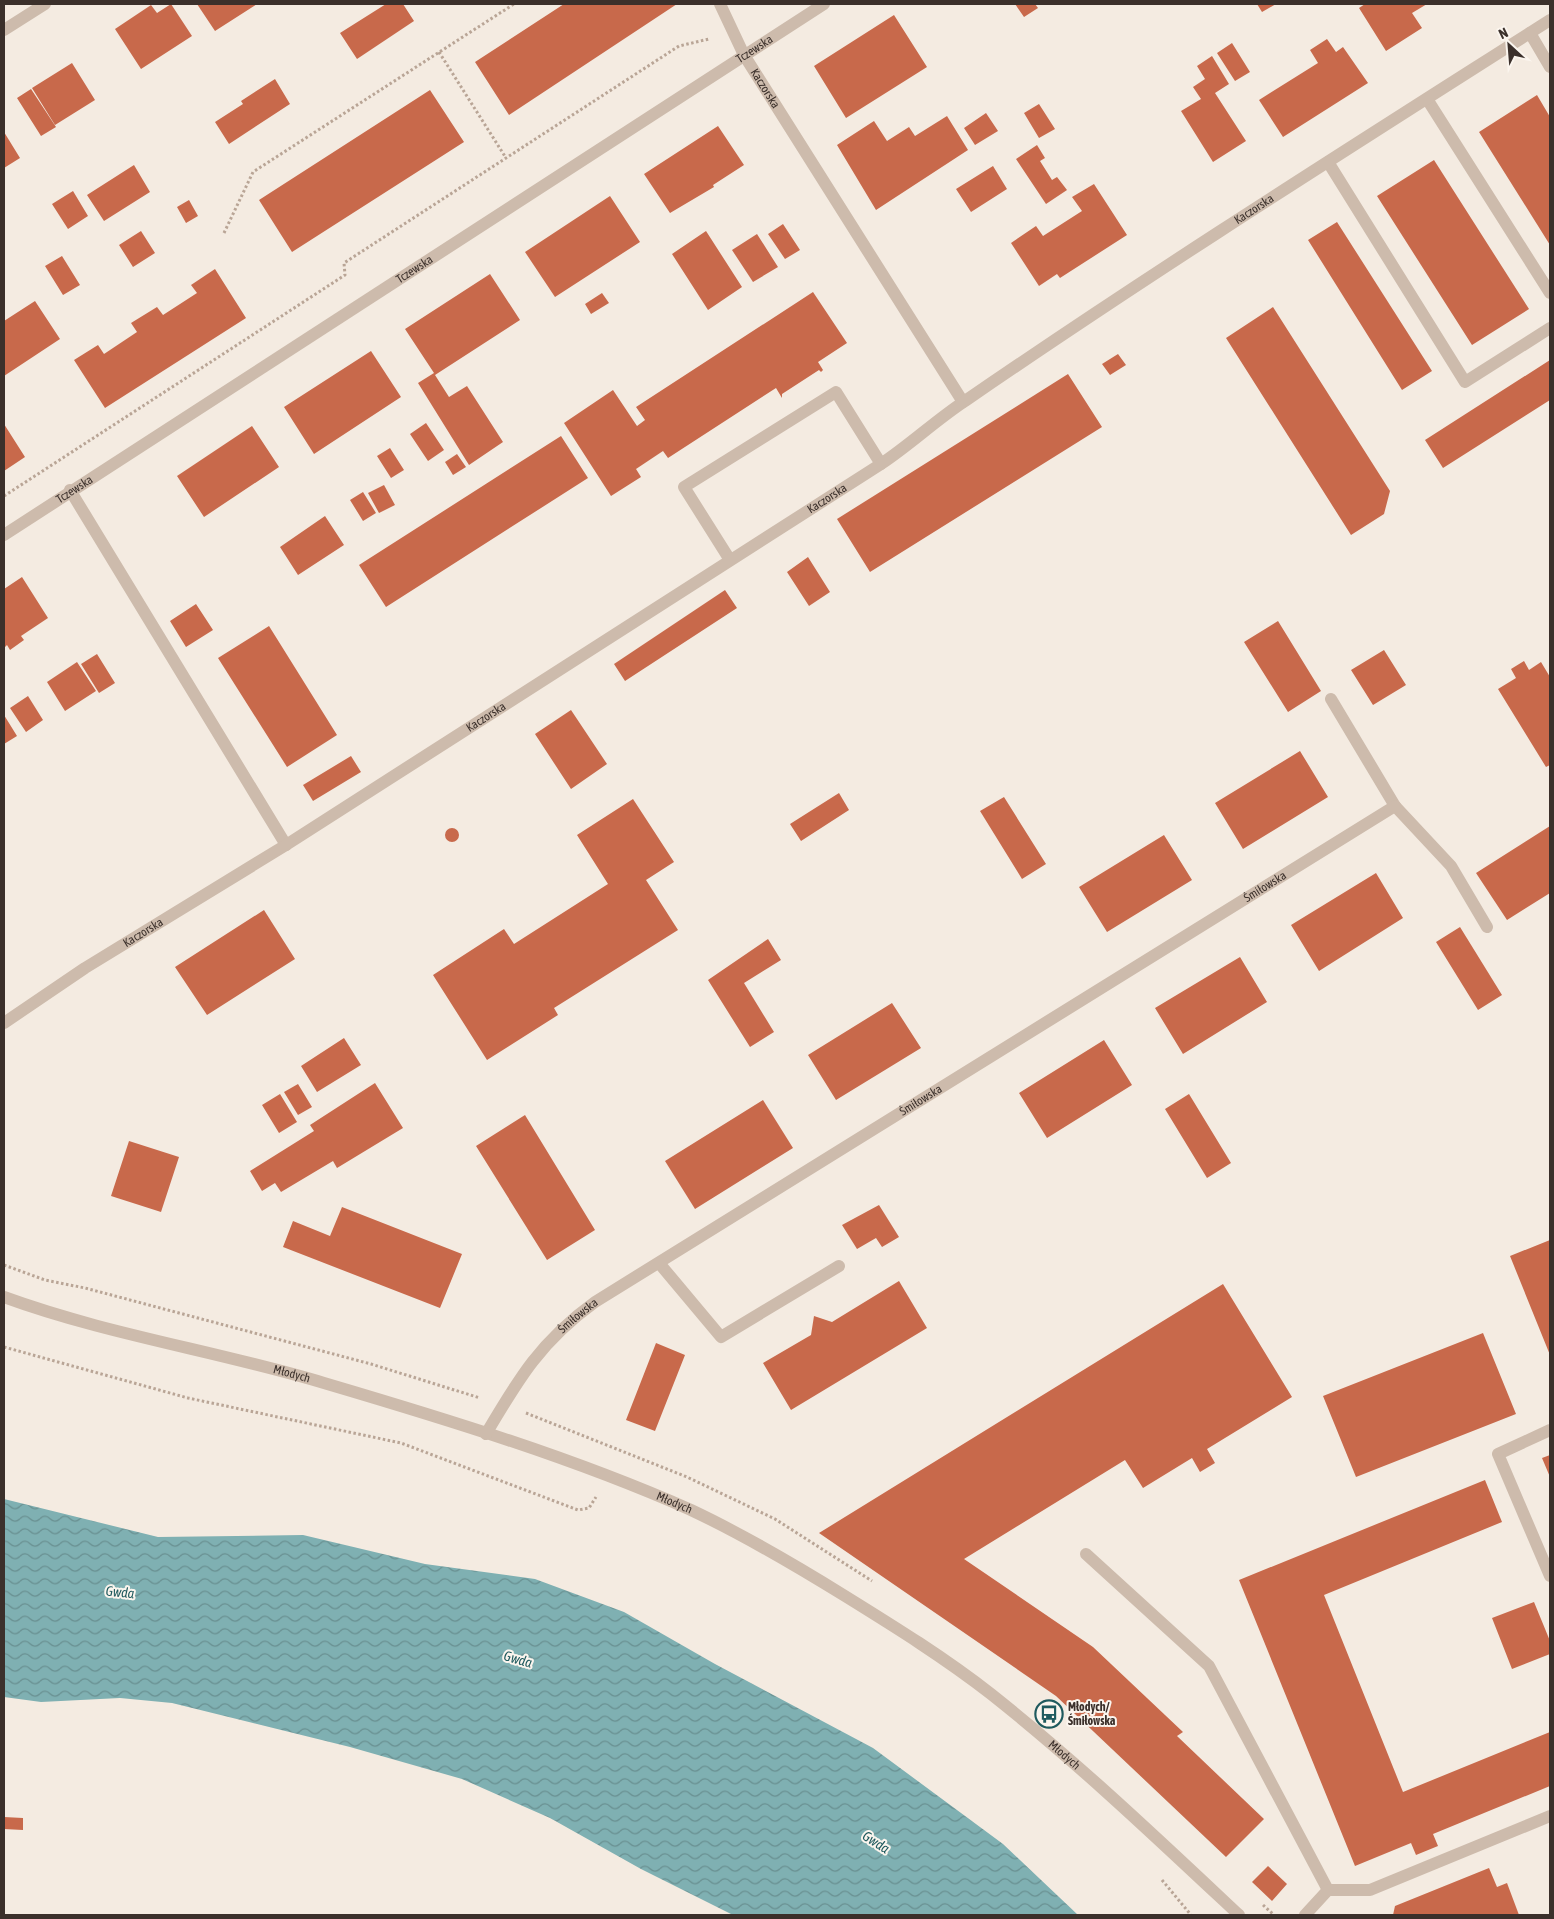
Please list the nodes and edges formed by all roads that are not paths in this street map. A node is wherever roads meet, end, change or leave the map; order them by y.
1 (45, 4) edge
2 (720, 4) edge
3 (824, 4) edge
4 (1550, 20) edge
5 (4, 30) edge
6 (1530, 33) junction
7 (744, 55) junction
8 (1550, 67) edge
9 (1427, 99) junction
10 (1328, 162) junction
11 (1550, 293) edge
12 (1550, 328) edge
13 (963, 402) junction
14 (881, 464) junction
15 (70, 490) junction
16 (4, 535) edge
17 (730, 560) junction
18 (1331, 699) dead end
19 (1395, 806) junction
20 (286, 845) junction
21 (1487, 927) dead end
22 (4, 1023) edge
23 (659, 1263) junction
24 (840, 1266) dead end
25 (4, 1297) edge
26 (1550, 1430) edge
27 (486, 1434) junction
28 (1086, 1554) dead end
29 (1550, 1576) edge
30 (1550, 1816) edge
31 (1328, 1890) junction
32 (1238, 1915) edge
33 (1305, 1915) edge

1 - 5 street
2 - 7 street, Kaczorska
3 - 7 street, Tczewska
4 - 6 street, Kaczorska
6 - 8 street
6 - 9 street, Kaczorska
7 - 13 street, Kaczorska
7 - 15 street, Tczewska
9 - 10 street, Kaczorska
9 - 11 street
10 - 12 street
10 - 13 street, Kaczorska
13 - 14 street, Kaczorska
14 - 17 street, Kaczorska
14 - 17 street
15 - 16 street, Tczewska
15 - 20 street
17 - 20 street, Kaczorska
18 - 19 street
19 - 21 street
19 - 23 street, Śmiłowska
20 - 22 street, Kaczorska
23 - 24 street
23 - 27 street, Śmiłowska
25 - 27 street, Młodych
26 - 29 street
27 - 32 street, Młodych
28 - 31 street
30 - 31 street
31 - 33 street

